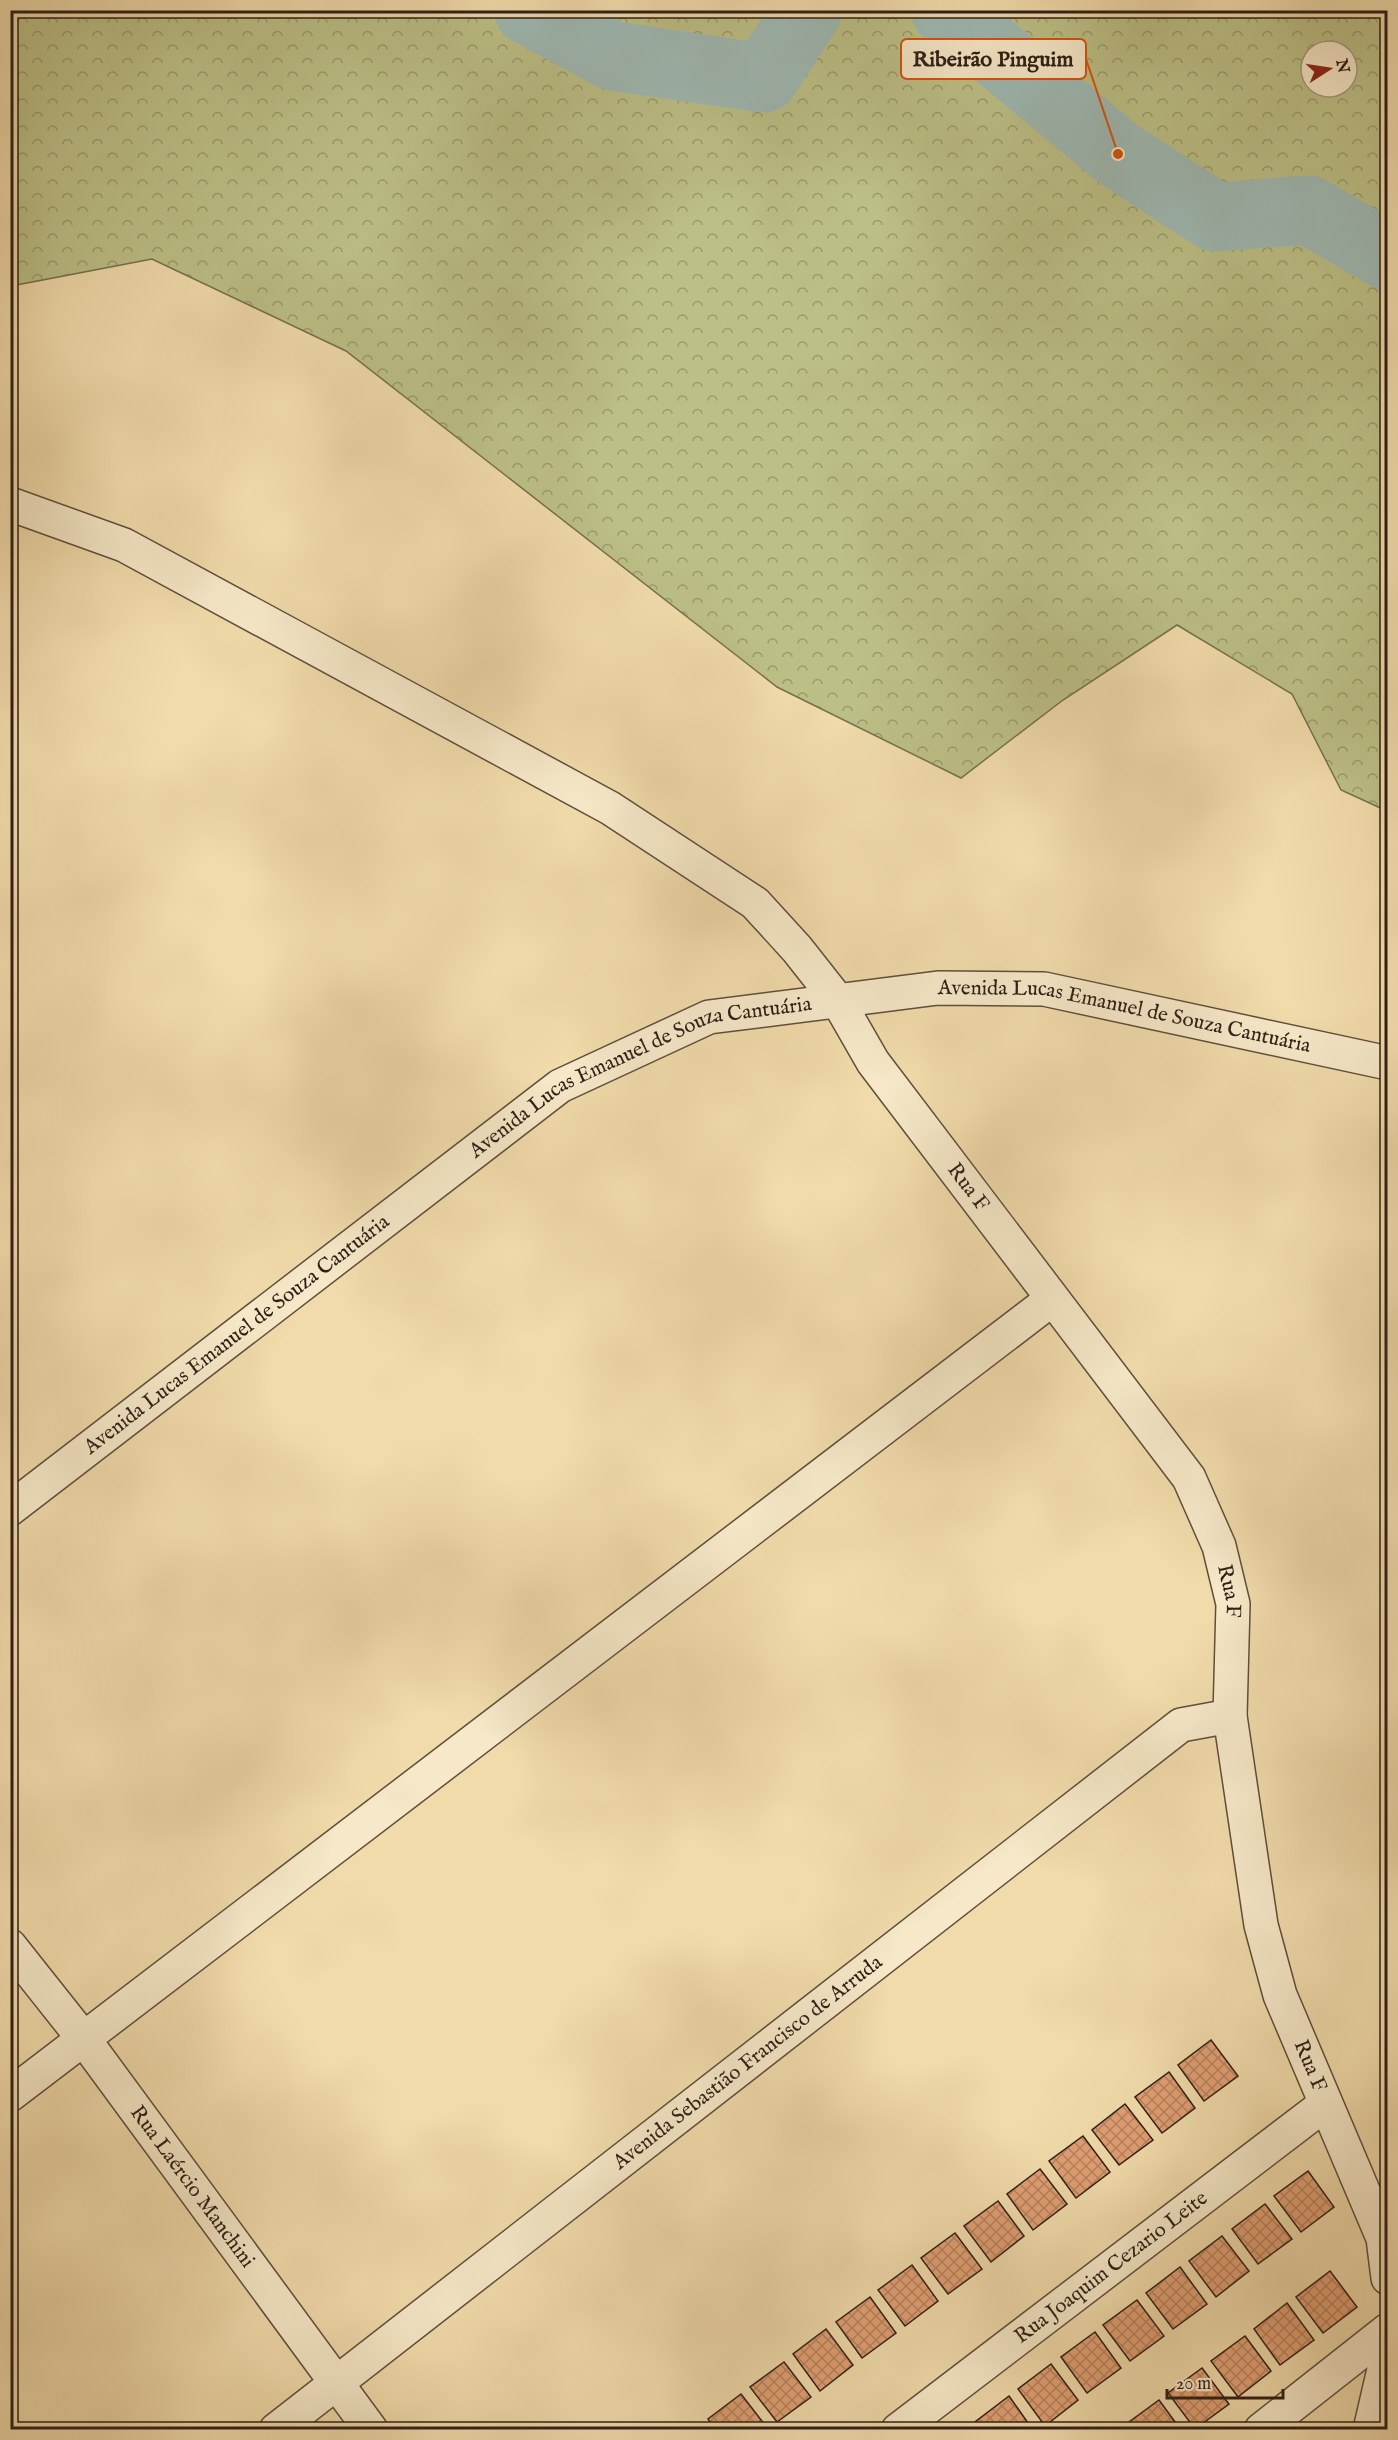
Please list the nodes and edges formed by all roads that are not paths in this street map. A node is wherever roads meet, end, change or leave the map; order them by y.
1 (10, 504) edge
2 (838, 1001) junction
3 (1388, 1063) edge
4 (1051, 1300) junction
5 (10, 1509) edge
6 (1230, 1716) junction
7 (10, 1946) edge
8 (83, 2038) junction
9 (10, 2095) edge
10 (1324, 2105) junction
11 (1388, 2278) edge
12 (1388, 2330) edge
13 (1388, 2352) edge
14 (336, 2381) junction
15 (276, 2430) edge
16 (371, 2430) edge
17 (898, 2430) edge
18 (1261, 2430) edge
19 (1370, 2430) edge

1 - 2 street, Rua F
2 - 3 street, Avenida Lucas Emanuel de Souza Cantuária
2 - 4 street, Rua F
2 - 5 street, Avenida Lucas Emanuel de Souza Cantuária
4 - 6 street, Rua F
4 - 8 street
6 - 10 street, Rua F
6 - 14 street, Avenida Sebastião Francisco de Arruda
7 - 8 street, Rua Laércio Manchini
8 - 9 street
8 - 14 street, Rua Laércio Manchini
10 - 11 street, Rua F
10 - 17 street, Rua Joaquim Cezario Leite
12 - 18 street
13 - 19 street
14 - 15 street, Avenida Sebastião Francisco de Arruda
14 - 16 street, Rua Laércio Manchini

